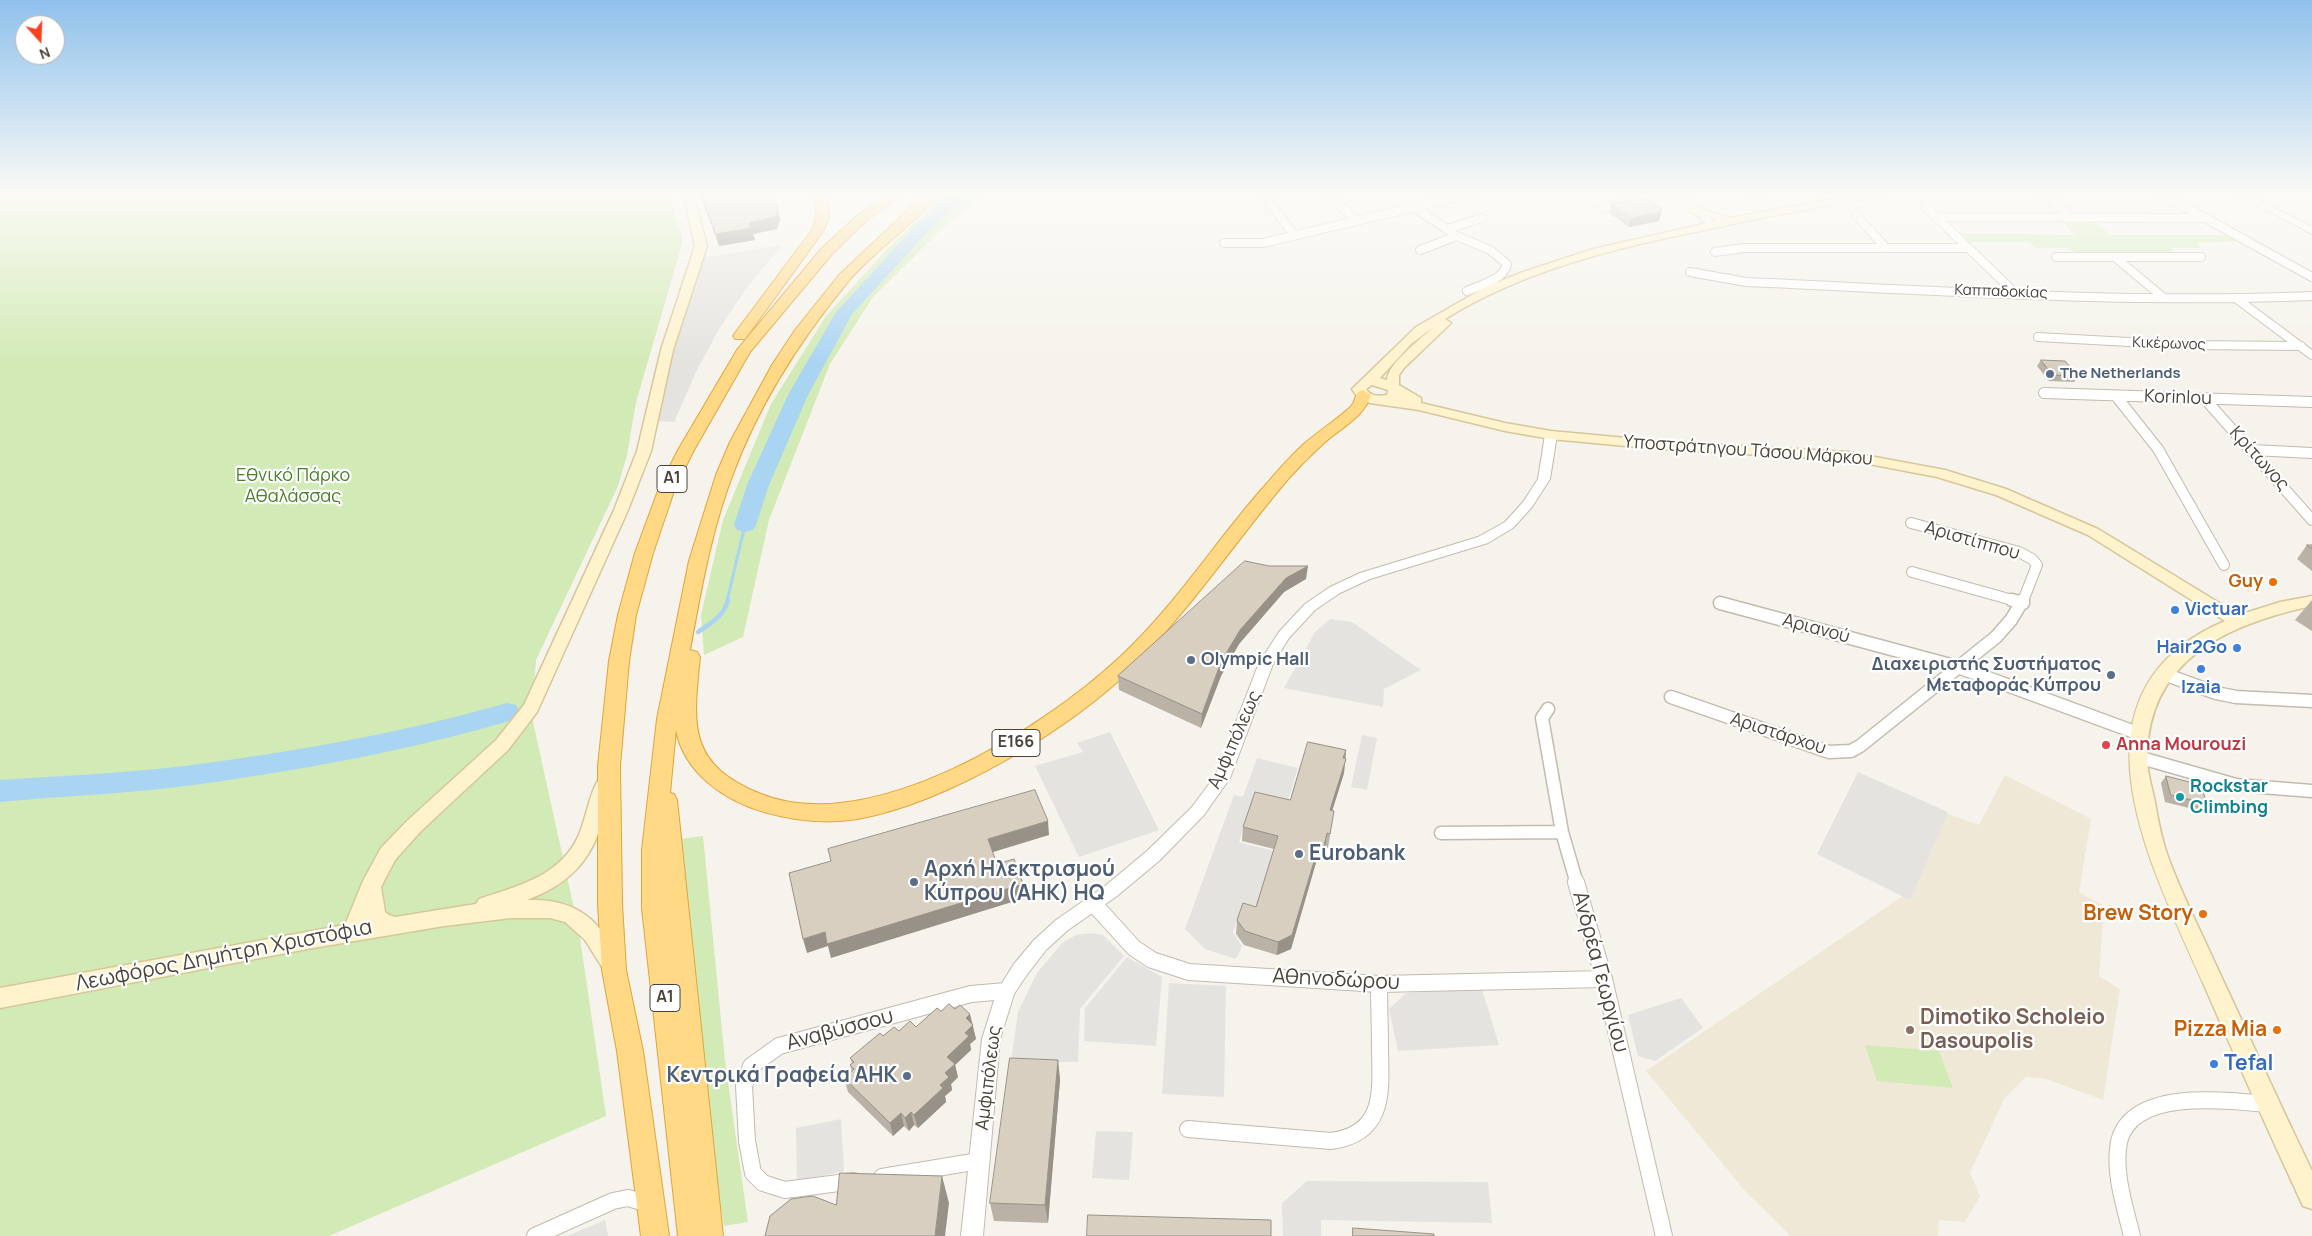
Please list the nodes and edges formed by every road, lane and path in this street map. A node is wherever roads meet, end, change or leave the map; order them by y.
1 (690, 251) edge
2 (699, 251) edge
3 (803, 251) edge
4 (826, 251) edge
5 (873, 251) edge
6 (1491, 251) edge
7 (1595, 251) edge
8 (1725, 251) edge
9 (1971, 251) edge
10 (2266, 251) edge
11 (1715, 252) dead end
12 (2056, 257) dead end
13 (2201, 257) dead end
14 (2116, 258) junction
15 (1690, 272) dead end
16 (2312, 276) edge
17 (2014, 292) junction
18 (1467, 296) junction
19 (2312, 296) edge
20 (2164, 298) junction
21 (2237, 298) junction
22 (2038, 337) dead end
23 (2300, 346) junction
24 (2312, 355) edge
25 (726, 380) junction
26 (1366, 388) junction
27 (1394, 388) junction
28 (2044, 393) dead end
29 (2116, 396) junction
30 (2205, 399) junction
31 (1382, 400) junction
32 (2312, 402) edge
33 (1437, 410) junction
34 (649, 421) junction
35 (1551, 435) junction
36 (2252, 450) junction
37 (2312, 453) edge
38 (2312, 520) edge
39 (1911, 524) dead end
40 (2032, 559) joint
41 (698, 561) junction
42 (2224, 565) dead end
43 (1912, 572) dead end
44 (2312, 601) edge
45 (1720, 603) dead end
46 (2023, 603) junction
47 (2236, 620) junction
48 (1958, 668) junction
49 (2164, 674) junction
50 (1671, 697) dead end
51 (2312, 700) edge
52 (1548, 709) dead end
53 (2140, 734) junction
54 (2138, 757) junction
55 (662, 759) junction
56 (609, 766) junction
57 (2312, 791) edge
58 (1562, 832) junction
59 (1441, 833) dead end
60 (371, 886) junction
61 (1093, 903) junction
62 (448, 916) junction
63 (396, 925) junction
64 (352, 932) junction
65 (614, 970) junction
66 (1604, 979) junction
67 (1379, 984) junction
68 (1006, 991) junction
69 (0, 998) edge
70 (2266, 1104) junction
71 (1188, 1129) dead end
72 (980, 1161) junction
73 (2312, 1197) edge
74 (651, 1205) junction
75 (535, 1236) edge
76 (655, 1236) edge
77 (692, 1236) edge
78 (709, 1236) edge
79 (972, 1236) edge
80 (1664, 1236) edge
81 (2132, 1236) edge

1 - 34 main road
2 - 34 main road
3 - 25 highway
4 - 25 highway, A1
5 - 41 highway, A1
6 - 18 street
7 - 18 main road
8 - 11 street
9 - 17 street
10 - 16 street
12 - 14 street
13 - 14 street
14 - 20 street
15 - 17 street, Καππαδοκίας
17 - 20 street, Καππαδοκίας
18 - 26 main road
18 - 27 main road
19 - 21 street, Καππαδοκίας
20 - 21 street, Καππαδοκίας
21 - 23 street
22 - 23 street, Κικέρωνος
23 - 24 street
25 - 56 highway, A1
26 - 27 main road
26 - 31 main road, Υποστράτηγου Τάσου Μάρκου
26 - 41 highway, E166
27 - 31 main road
27 - 33 main road, Υποστράτηγου Τάσου Μάρκου
28 - 29 street, Korinlou
29 - 30 street, Korinlou
29 - 42 street
30 - 32 street, Korinlou
30 - 36 street, Κρίτωνος
31 - 33 main road, Υποστράτηγου Τάσου Μάρκου
33 - 35 main road, Υποστράτηγου Τάσου Μάρκου
34 - 60 main road
35 - 47 main road, Υποστράτηγου Τάσου Μάρκου
35 - 61 street, Αμφιπόλεως
36 - 37 street
36 - 38 street, Κρίτωνος
39 - 40 street, Αριστίππου
40 - 46 street, Αριστάρχου
41 - 55 highway, A1
43 - 46 street
44 - 47 main road
45 - 48 street, Αριανού
46 - 48 street, Αριστάρχου
47 - 49 main road
48 - 50 street, Αριστάρχου
48 - 53 street, Αριανού
49 - 51 street
49 - 53 main road
52 - 58 street, Ανδρέα Γεωργίου
53 - 54 main road
54 - 57 street
54 - 70 main road
55 - 77 highway, A1
55 - 78 highway
56 - 62 main road, Λεωφόρος Δημήτρη Χριστόφια
56 - 65 highway, A1
58 - 59 street
58 - 66 street, Ανδρέα Γεωργίου
60 - 63 main road
60 - 64 main road
61 - 67 street, Αθηνοδώρου
61 - 68 street, Αμφιπόλεως
62 - 63 main road, Λεωφόρος Δημήτρη Χριστόφια
62 - 65 main road, Λεωφόρος Δημήτρη Χριστόφια
63 - 64 main road, Λεωφόρος Δημήτρη Χριστόφια
64 - 69 main road, Λεωφόρος Δημήτρη Χριστόφια
65 - 74 highway, A1
66 - 67 street, Αθηνοδώρου
66 - 80 street, Ανδρέα Γεωργίου
67 - 71 street
68 - 72 street, Αμφιπόλεως
68 - 72 street, Αναβύσσου
70 - 73 main road
70 - 81 street
72 - 79 street, Αμφιπόλεως
74 - 75 street
74 - 76 highway, A1

